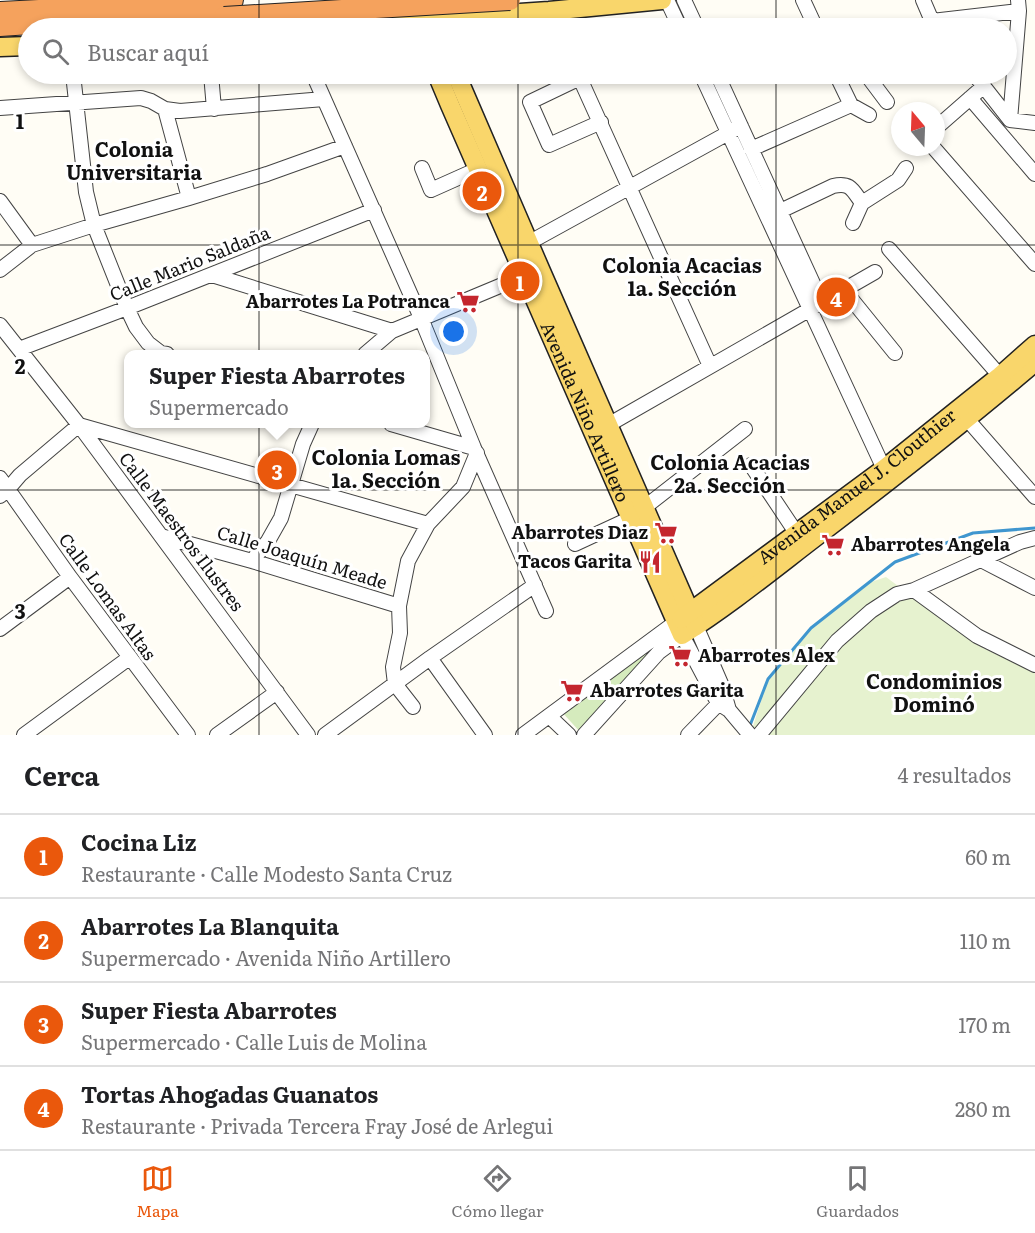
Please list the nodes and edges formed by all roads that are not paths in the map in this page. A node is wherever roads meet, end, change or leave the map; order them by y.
1 (375, 0) edge
2 (410, 0) edge
3 (425, 0) edge
4 (451, 0) edge
5 (510, 0) edge
6 (662, 0) edge
7 (667, 0) edge
8 (684, 0) edge
9 (803, 0) edge
10 (923, 0) edge
11 (1019, 5) edge
12 (226, 6) edge
13 (549, 11) junction
14 (0, 12) edge
15 (466, 17) junction
16 (105, 18) edge
17 (374, 18) edge
18 (423, 18) edge
19 (426, 18) edge
20 (460, 18) edge
21 (552, 18) edge
22 (676, 18) edge
23 (692, 18) edge
24 (811, 18) edge
25 (929, 18) edge
26 (965, 18) edge
27 (18, 25) edge
28 (0, 26) edge
29 (1017, 31) edge
30 (18, 36) edge
31 (0, 37) edge
32 (18, 46) edge
33 (0, 47) edge
34 (74, 84) edge
35 (213, 84) edge
36 (317, 84) edge
37 (441, 84) edge
38 (460, 84) edge
39 (564, 84) edge
40 (583, 84) edge
41 (707, 84) edge
42 (720, 84) edge
43 (841, 84) edge
44 (874, 84) edge
45 (1013, 84) edge
46 (984, 86) joint
47 (324, 99) junction
48 (970, 99) junction
49 (76, 102) junction
50 (887, 102) dead end
51 (851, 105) junction
52 (0, 108) edge
53 (165, 109) junction
54 (214, 109) junction
55 (869, 115) dead end
56 (945, 120) edge
57 (1010, 120) junction
58 (601, 122) junction
59 (1035, 123) edge
60 (735, 129) junction
61 (345, 146) junction
62 (751, 149) junction
63 (941, 156) edge
64 (423, 168) dead end
65 (906, 168) dead end
66 (478, 169) junction
67 (1035, 174) edge
68 (629, 188) junction
69 (189, 198) junction
70 (0, 201) edge
71 (862, 203) junction
72 (374, 210) junction
73 (781, 211) junction
74 (768, 217) junction
75 (853, 223) dead end
76 (94, 225) junction
77 (32, 245) junction
78 (522, 247) junction
79 (889, 249) dead end
80 (1035, 264) edge
81 (0, 270) edge
82 (532, 272) junction
83 (875, 272) dead end
84 (212, 274) junction
85 (844, 290) junction
86 (816, 306) junction
87 (127, 308) junction
88 (421, 318) junction
89 (0, 325) edge
90 (392, 331) junction
91 (1035, 345) edge
92 (19, 349) junction
93 (157, 350) edge
94 (370, 350) edge
95 (895, 353) dead end
96 (1035, 362) edge
97 (710, 366) junction
98 (1000, 376) junction
99 (967, 419) junction
100 (79, 425) junction
101 (310, 428) edge
102 (407, 428) edge
103 (601, 429) junction
104 (745, 429) dead end
105 (476, 451) junction
106 (751, 465) dead end
107 (887, 474) junction
108 (2, 485) edge
109 (290, 486) junction
110 (1032, 491) edge
111 (638, 512) junction
112 (428, 524) junction
113 (797, 534) junction
114 (161, 536) junction
115 (1035, 538) edge
116 (575, 544) dead end
117 (981, 560) junction
118 (252, 561) junction
119 (70, 577) junction
120 (535, 585) junction
121 (1035, 588) edge
122 (914, 590) junction
123 (399, 606) junction
124 (546, 611) dead end
125 (686, 624) junction
126 (0, 628) edge
127 (129, 658) junction
128 (430, 658) junction
129 (1035, 665) edge
130 (395, 684) junction
131 (277, 692) junction
132 (413, 707) dead end
133 (726, 707) junction
134 (549, 716) junction
135 (753, 734) edge
136 (24, 735) edge
137 (188, 735) edge
138 (217, 735) edge
139 (308, 735) edge
140 (325, 735) edge
141 (485, 735) edge
142 (523, 735) edge
143 (569, 735) edge
144 (584, 735) edge
145 (688, 735) edge

1 - 17 main road
2 - 18 main road
3 - 19 main road
4 - 15 main road
5 - 12 highway, bridge
6 - 13 main road
7 - 22 street
8 - 23 street
9 - 24 street
10 - 25 street
11 - 26 street
11 - 29 street
12 - 14 highway
12 - 16 highway
13 - 15 main road
13 - 21 street
15 - 20 main road
27 - 28 highway
30 - 31 highway
32 - 33 main road
34 - 49 street
35 - 54 street
36 - 47 street
37 - 66 main road, Avenida Niño Artillero
38 - 78 main road, Avenida Niño Artillero
39 - 58 street
40 - 58 street
41 - 60 street
42 - 60 street
43 - 51 street
44 - 50 street
45 - 57 street
46 - 48 street
46 - 57 street
47 - 54 street
47 - 61 street
48 - 56 street
48 - 67 street
49 - 52 street
49 - 53 street
49 - 76 street
51 - 55 street
51 - 62 street
53 - 54 street
53 - 69 street
57 - 59 street
58 - 68 street
60 - 62 street
60 - 68 street
60 - 74 street
61 - 69 street
61 - 72 street
62 - 73 street
63 - 80 street
64 - 66 street
65 - 71 street
66 - 78 main road, Avenida Niño Artillero
68 - 78 street
68 - 97 street
69 - 76 street
70 - 77 street
71 - 73 street
71 - 75 street
72 - 84 street, Calle Mario Saldaña
72 - 88 street
73 - 74 street
73 - 86 street
74 - 86 street
76 - 77 street
76 - 87 street
77 - 81 street
78 - 82 main road, Avenida Niño Artillero
79 - 98 street
82 - 88 street
82 - 103 main road, Avenida Niño Artillero
83 - 85 street
84 - 87 street, Calle Mario Saldaña
84 - 90 street
85 - 86 street
85 - 95 street
86 - 97 street
86 - 107 street
87 - 92 street, Calle Mario Saldaña
87 - 93 street
88 - 90 street
88 - 105 street
89 - 92 street, Calle Maestros Ilustres
90 - 94 street
91 - 98 main road, Avenida Manuel J. Clouthier
92 - 100 street, Calle Maestros Ilustres
96 - 99 main road, Avenida Manuel J. Clouthier
97 - 103 street
98 - 107 main road, Avenida Manuel J. Clouthier
99 - 107 main road, Avenida Manuel J. Clouthier
99 - 110 street
100 - 108 street
100 - 109 street
100 - 114 street, Calle Maestros Ilustres
101 - 109 street
102 - 105 street
103 - 111 main road, Avenida Niño Artillero
104 - 111 street
105 - 112 street
105 - 120 street
106 - 113 street
107 - 113 main road, Avenida Manuel J. Clouthier
107 - 125 main road, Avenida Manuel J. Clouthier
108 - 119 street, Calle Lomas Altas
109 - 112 street
109 - 118 street
111 - 116 street
111 - 125 main road, Avenida Niño Artillero
112 - 123 street
113 - 125 main road, Avenida Manuel J. Clouthier
114 - 118 street, Calle Joaquín Meade
114 - 131 street, Calle Maestros Ilustres
115 - 117 street
117 - 121 street
117 - 122 street
118 - 123 street, Calle Joaquín Meade
119 - 126 street
119 - 127 street, Calle Lomas Altas
120 - 124 street
120 - 128 street
122 - 129 street
122 - 135 street
123 - 130 street
125 - 133 street, Avenida Niño Artillero
125 - 134 street
125 - 144 street
127 - 136 street
127 - 137 street, Calle Lomas Altas
128 - 130 street
128 - 141 street
130 - 132 street
130 - 140 street
131 - 138 street
131 - 139 street, Calle Maestros Ilustres
133 - 135 street, Avenida Niño Artillero
133 - 145 street
134 - 142 street
134 - 143 street

